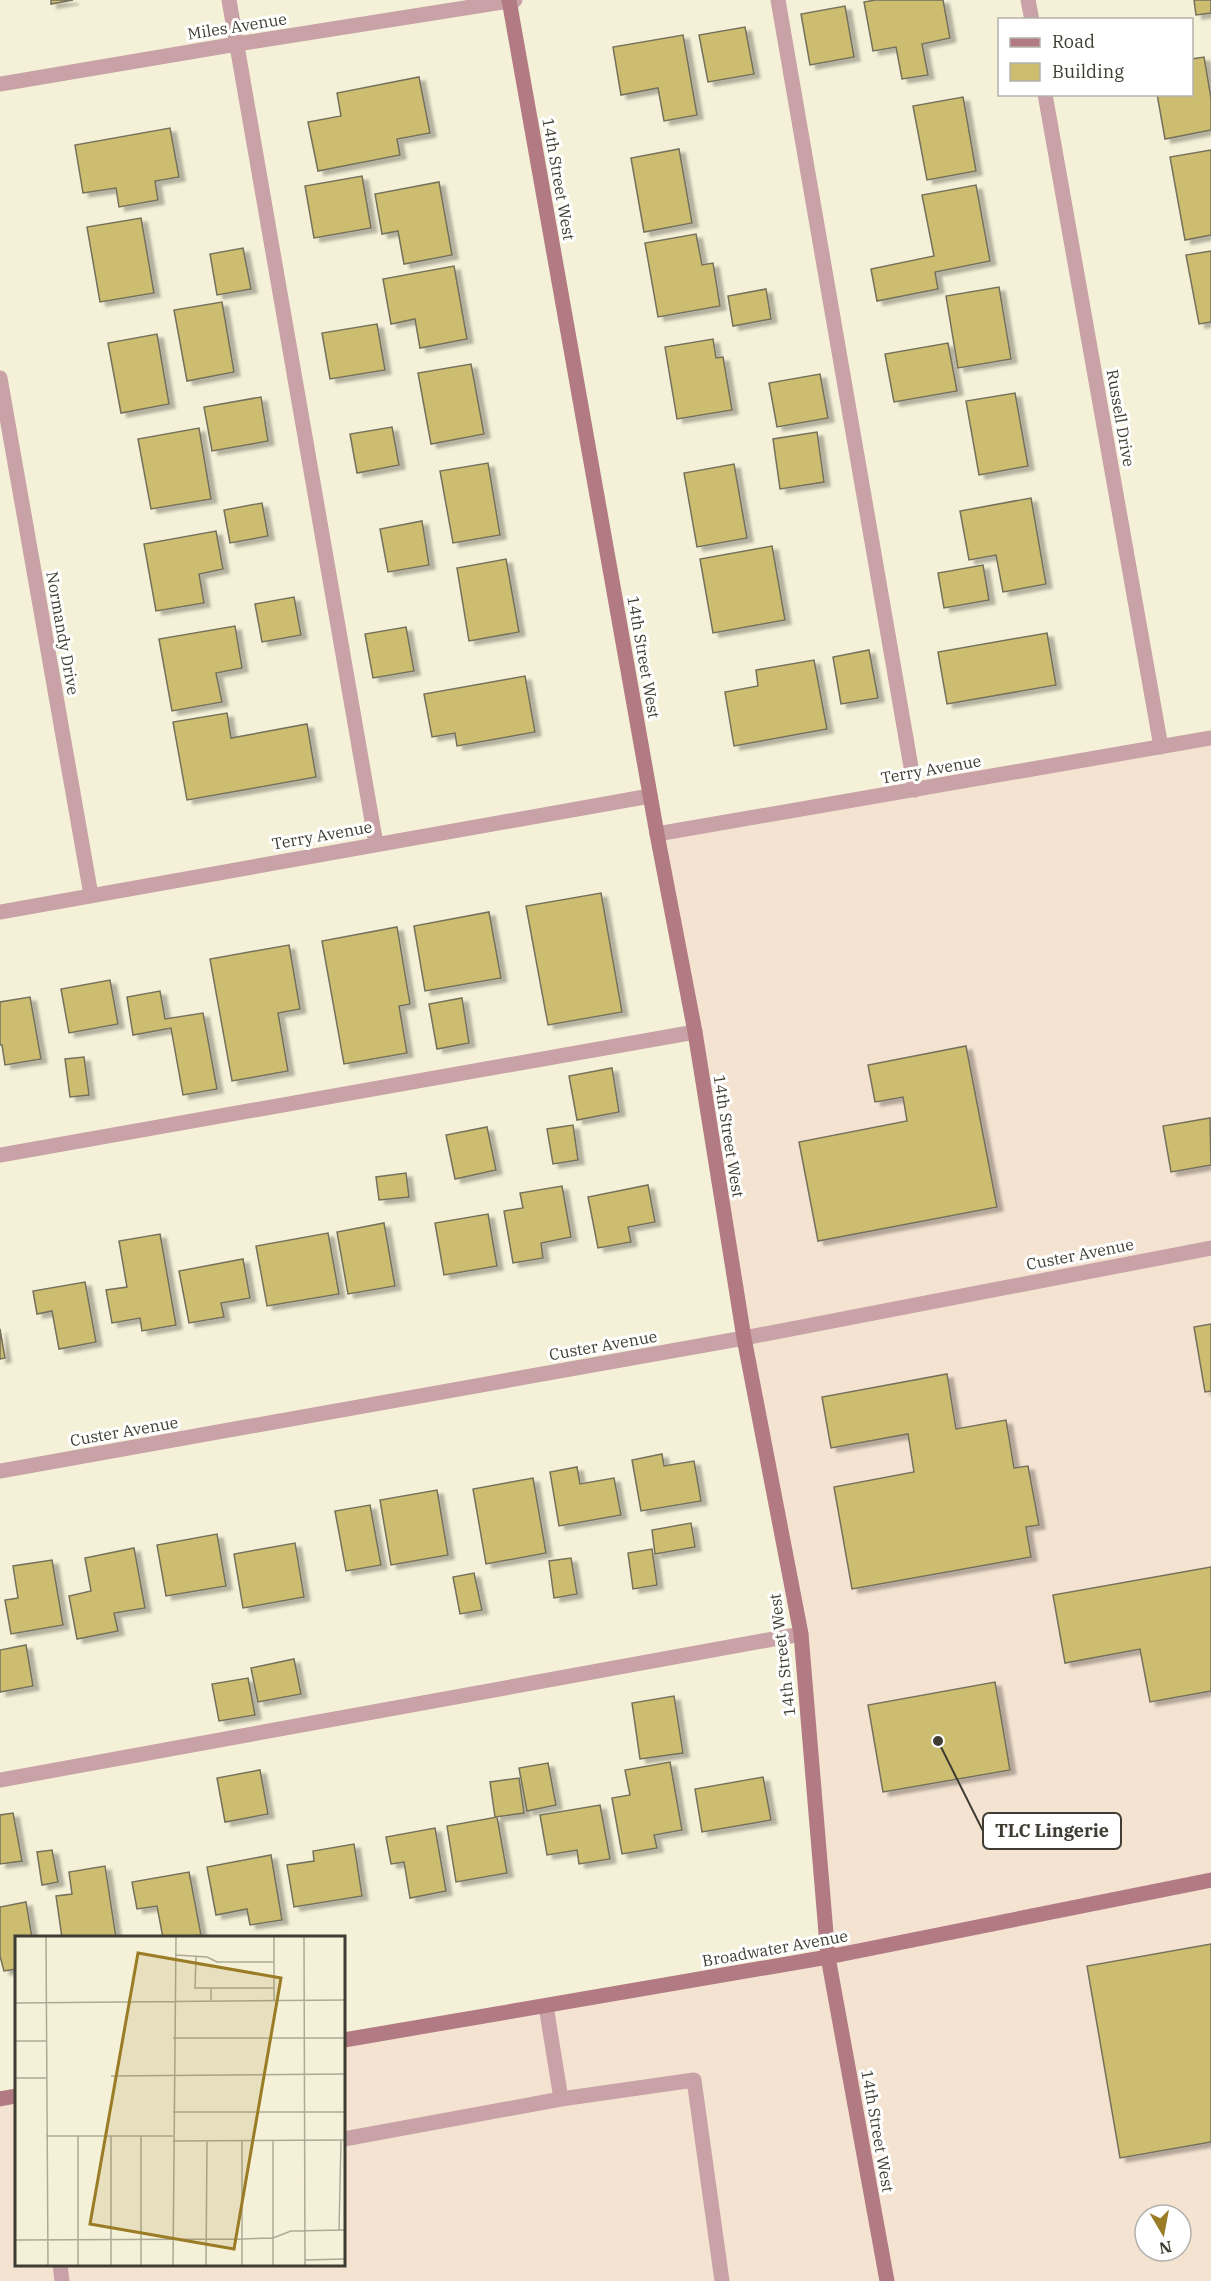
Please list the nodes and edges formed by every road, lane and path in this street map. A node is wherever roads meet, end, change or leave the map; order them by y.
1 (229, 0) edge
2 (511, 0) edge
3 (778, 0) edge
4 (1028, 0) edge
5 (1032, 18) edge
6 (237, 44) junction
7 (0, 84) edge
8 (1045, 96) edge
9 (0, 378) edge
10 (1211, 738) edge
11 (1161, 747) junction
12 (915, 790) junction
13 (650, 796) junction
14 (657, 834) junction
15 (376, 844) junction
16 (91, 895) junction
17 (0, 912) edge
18 (695, 1032) junction
19 (0, 1155) edge
20 (1211, 1248) edge
21 (744, 1338) junction
22 (0, 1471) edge
23 (801, 1634) junction
24 (0, 1780) edge
25 (1211, 1880) edge
26 (828, 1957) junction
27 (546, 2006) junction
28 (345, 2040) edge
29 (15, 2096) edge
30 (0, 2099) edge
31 (561, 2099) junction
32 (345, 2139) edge
33 (60, 2266) edge
34 (63, 2281) edge
35 (722, 2281) edge
36 (887, 2281) edge

1 - 6 street
2 - 6 street, Miles Avenue
2 - 13 street, 14th Street West
3 - 12 street
4 - 5 street
6 - 7 street, Miles Avenue
6 - 15 street
8 - 11 street, Russell Drive
9 - 16 street, Normandy Drive
10 - 11 street, Terry Avenue
11 - 12 street, Terry Avenue
12 - 14 street, Terry Avenue
13 - 14 street, 14th Street West
13 - 15 street, Terry Avenue
14 - 18 street, 14th Street West
15 - 16 street, Terry Avenue
16 - 17 street, Terry Avenue
18 - 19 street
18 - 21 street, 14th Street West
20 - 21 street, Custer Avenue
21 - 22 street, Custer Avenue
21 - 23 street, 14th Street West
23 - 24 street
23 - 26 street, 14th Street West
25 - 26 street, Broadwater Avenue
26 - 27 street, Broadwater Avenue
26 - 36 street, 14th Street West
27 - 28 street, Broadwater Avenue
27 - 31 street
29 - 30 street
31 - 32 street
31 - 35 street
33 - 34 street

